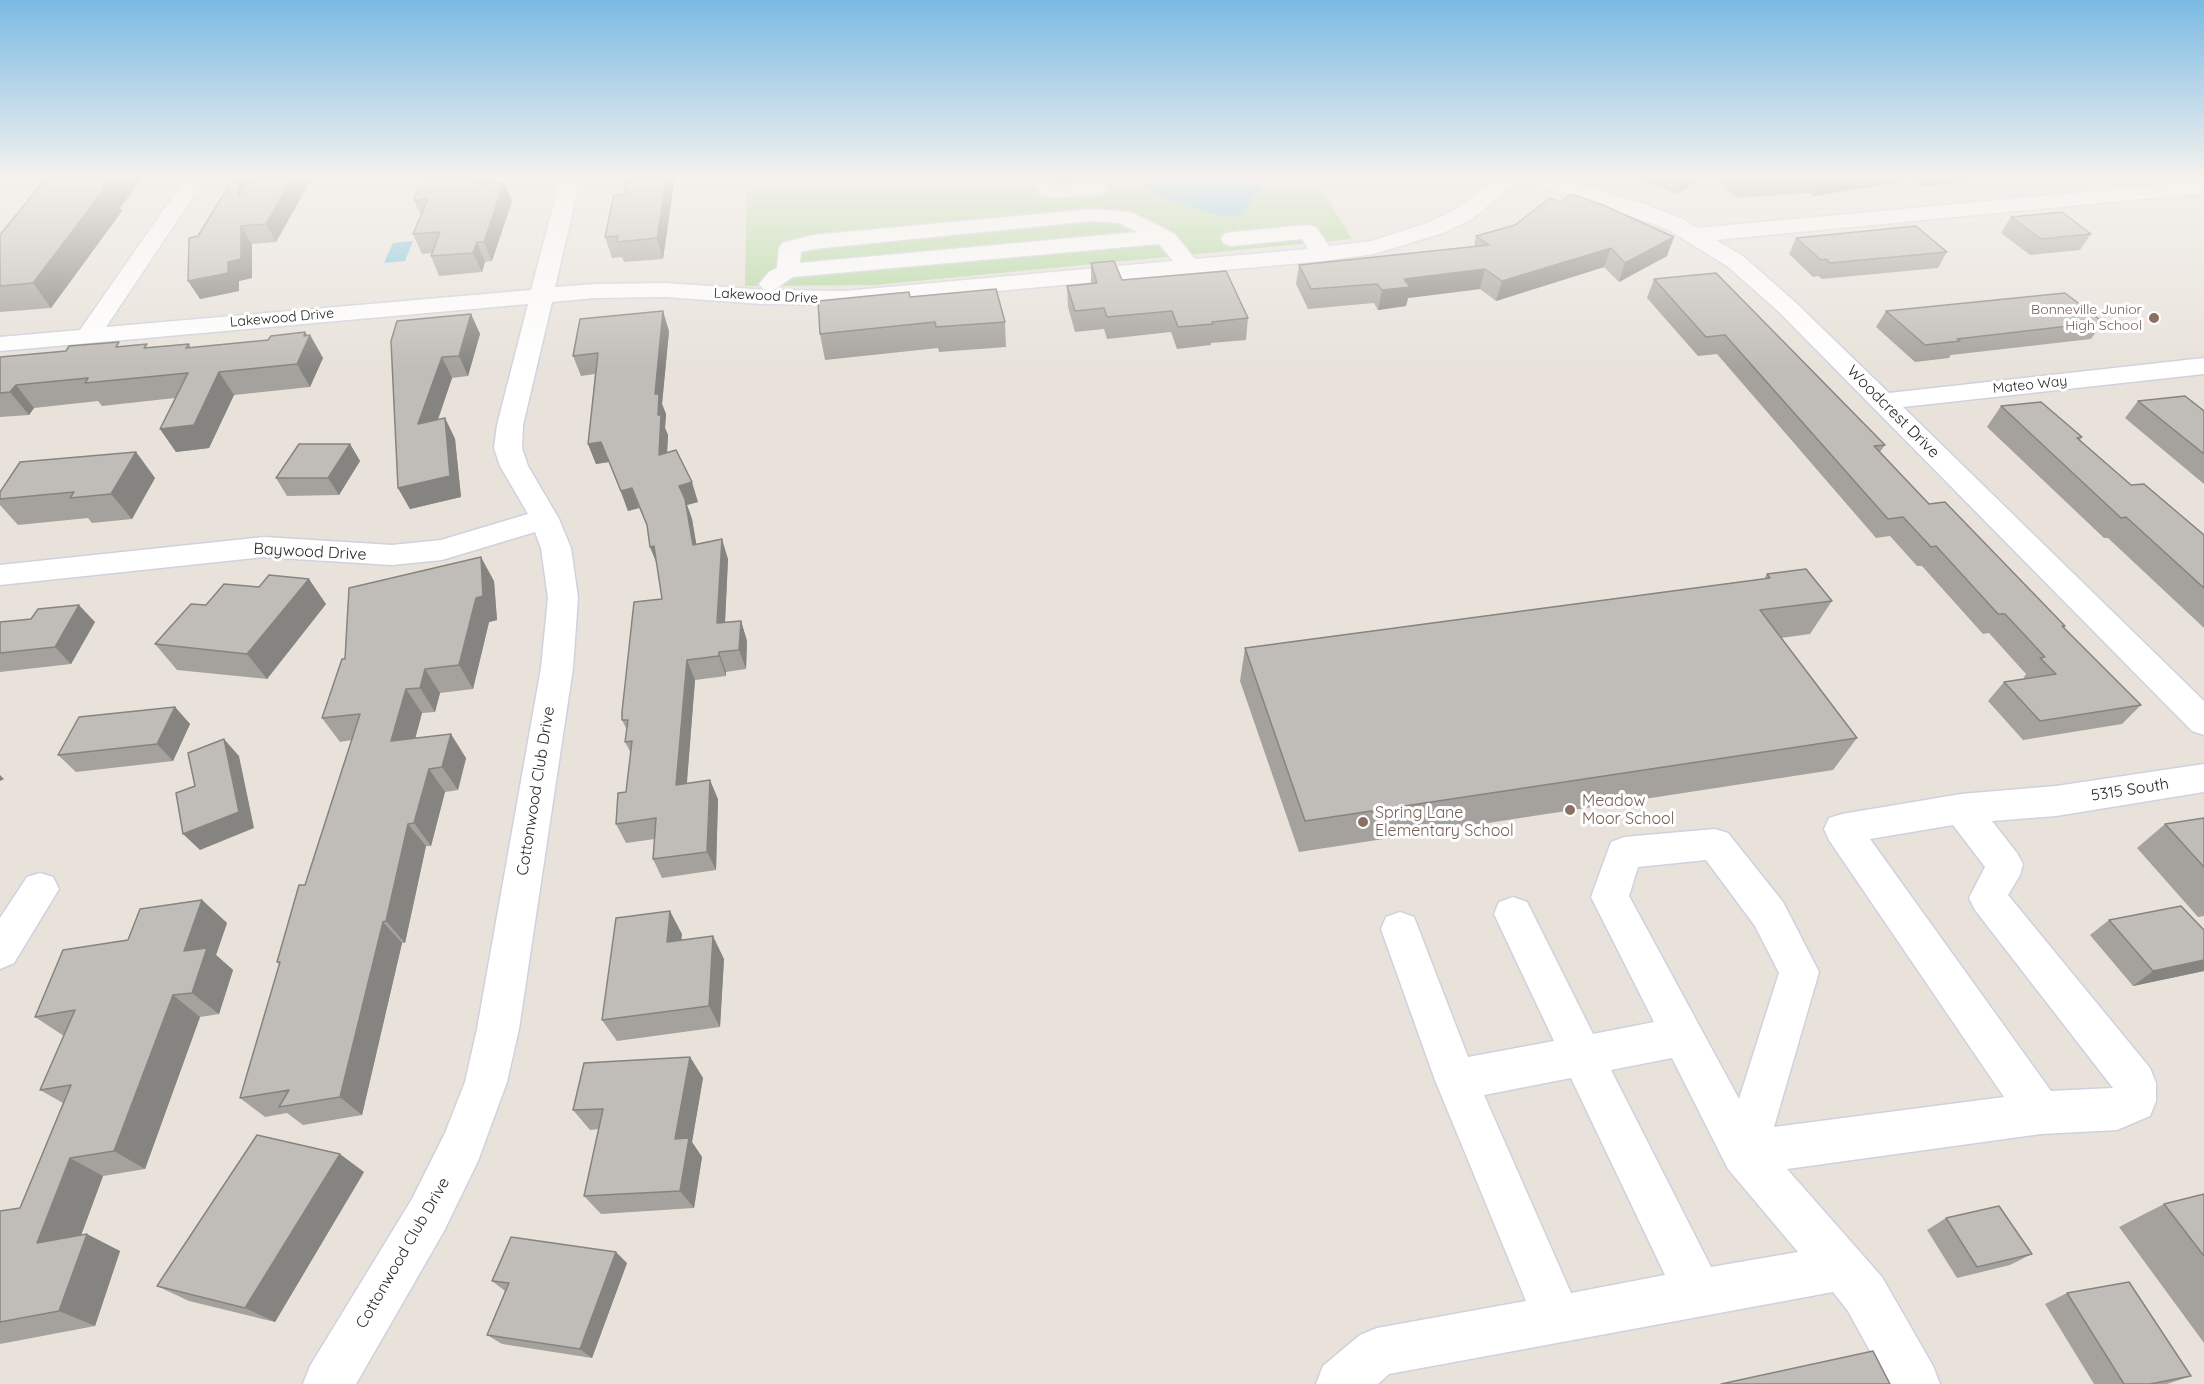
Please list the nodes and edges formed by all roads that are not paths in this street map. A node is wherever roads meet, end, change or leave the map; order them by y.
1 (153, 241) edge
2 (556, 241) edge
3 (828, 241) edge
4 (1107, 241) edge
5 (1167, 241) edge
6 (1168, 241) edge
7 (1217, 241) edge
8 (1314, 241) edge
9 (1395, 241) edge
10 (1704, 241) edge
11 (1171, 242) junction
12 (1323, 254) junction
13 (1189, 266) junction
14 (788, 271) junction
15 (543, 295) junction
16 (761, 297) junction
17 (88, 336) junction
18 (0, 344) edge
19 (2204, 366) edge
20 (2177, 368) junction
21 (2204, 389) edge
22 (1882, 402) junction
23 (545, 519) junction
24 (0, 574) edge
25 (2204, 722) edge
26 (2204, 778) edge
27 (1961, 809) junction
28 (40, 889) dead end
29 (1514, 915) dead end
30 (1400, 929) dead end
31 (0, 951) edge
32 (1683, 1036) junction
33 (1582, 1056) junction
34 (1456, 1080) junction
35 (2042, 1113) junction
36 (1744, 1153) junction
37 (1842, 1267) junction
38 (1699, 1294) junction
39 (1557, 1319) junction
40 (327, 1384) edge
41 (1341, 1384) edge
42 (1915, 1384) edge

1 - 17 street
2 - 15 street, Cottonwood Club Drive
3 - 14 street
4 - 14 street
5 - 11 street
6 - 11 street
7 - 11 street
8 - 12 street
9 - 12 street, Lakewood Drive
10 - 22 street, Woodcrest Drive
11 - 13 street
12 - 13 street, Lakewood Drive
13 - 16 street, Lakewood Drive
14 - 16 street
15 - 16 street, Lakewood Drive
15 - 17 street, Lakewood Drive
15 - 23 street, Cottonwood Club Drive
17 - 18 street, Lakewood Drive
19 - 20 street, Mateo Way
20 - 21 street
20 - 22 street, Mateo Way
22 - 25 street, Woodcrest Drive
23 - 24 street, Baywood Drive
23 - 40 street, Cottonwood Club Drive
26 - 27 street, 5315 South
27 - 35 street
27 - 35 street, 5315 South
28 - 31 street
29 - 33 street
30 - 34 street
32 - 33 street
32 - 36 street
32 - 36 street
33 - 34 street
33 - 38 street
34 - 39 street
35 - 36 street
36 - 37 street
37 - 38 street
37 - 42 street
38 - 39 street
39 - 41 street

